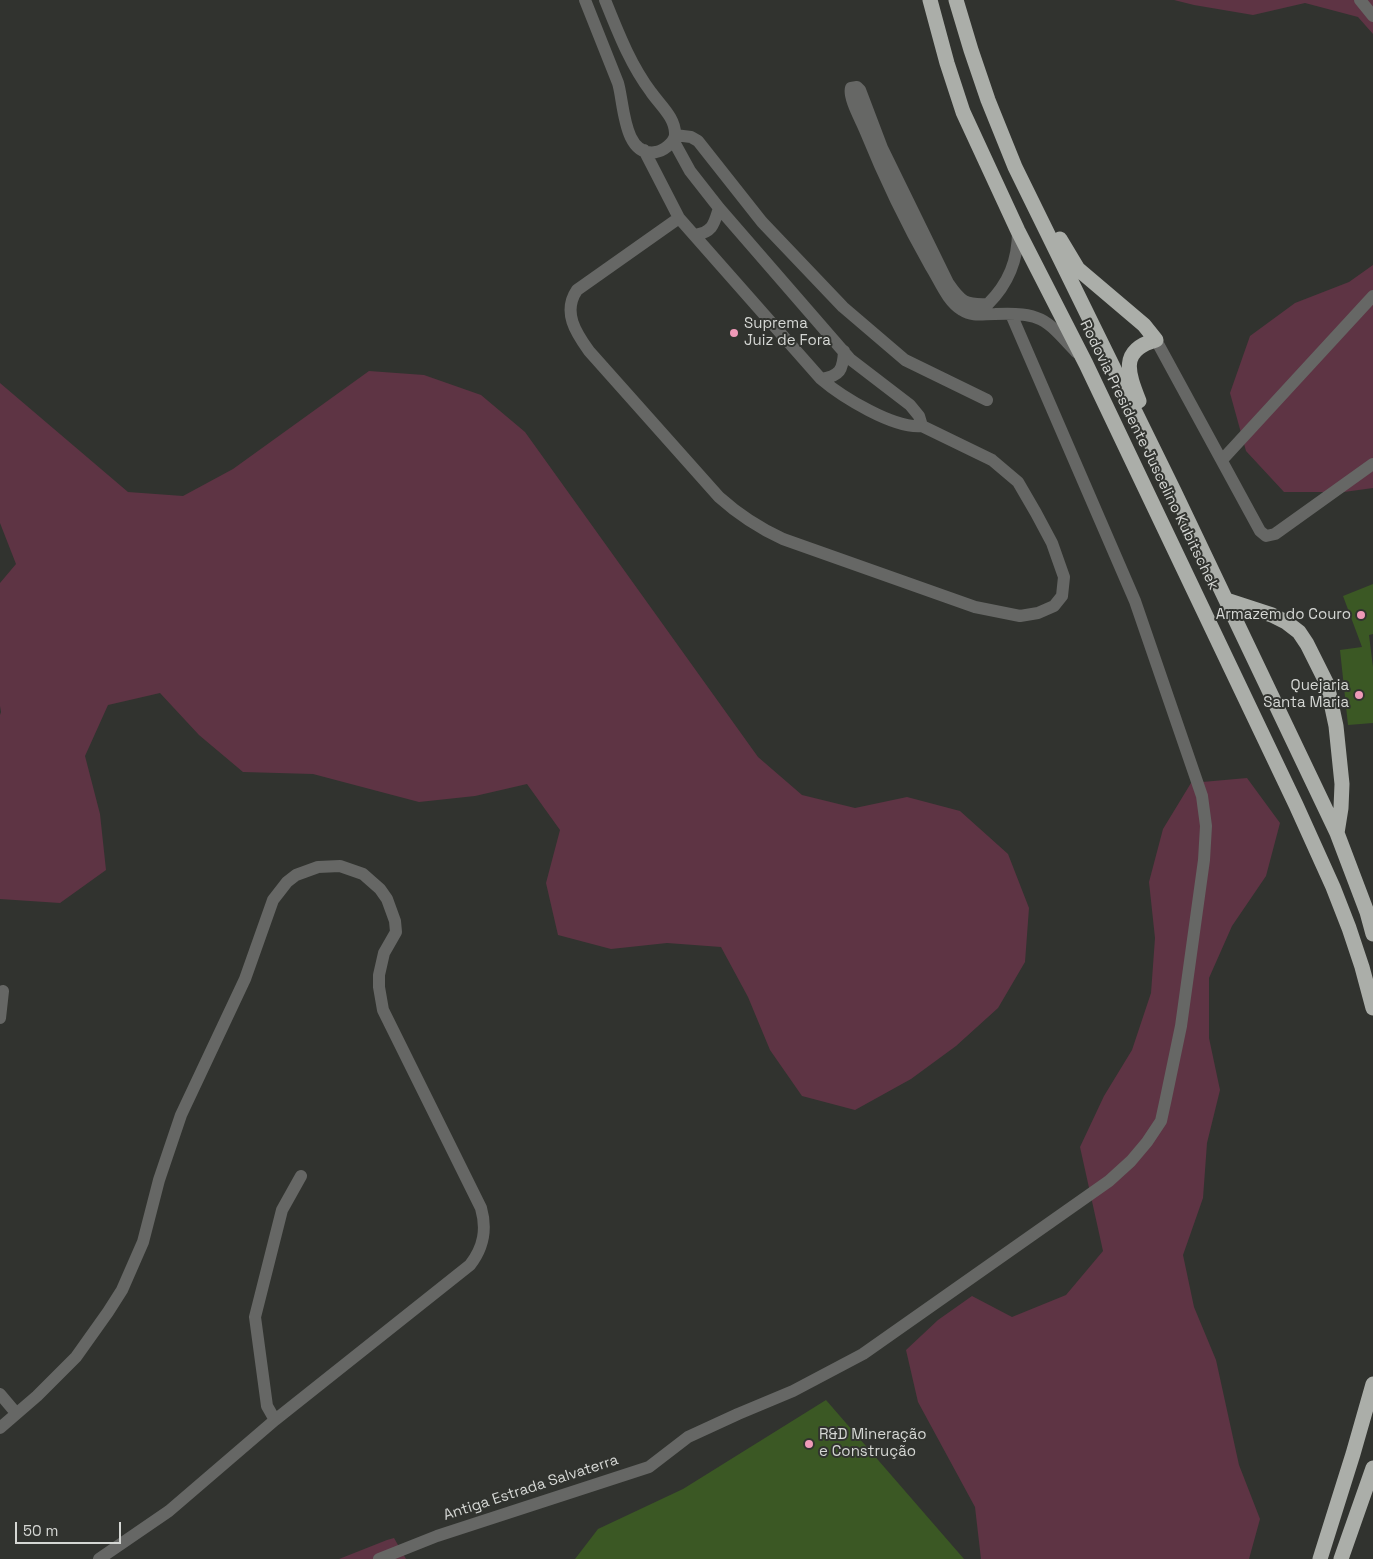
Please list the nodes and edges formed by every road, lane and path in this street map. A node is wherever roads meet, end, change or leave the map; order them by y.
1 (584, 0) edge
2 (605, 0) edge
3 (921, 0) edge
4 (930, 0) edge
5 (956, 0) edge
6 (1360, 0) edge
7 (1373, 16) edge
8 (947, 62) junction
9 (674, 137) junction
10 (644, 150) junction
11 (1015, 167) junction
12 (719, 208) junction
13 (679, 218) junction
14 (1018, 231) junction
15 (695, 235) junction
16 (1373, 296) edge
17 (991, 309) junction
18 (1011, 314) junction
19 (1156, 340) junction
20 (844, 352) junction
21 (1086, 364) junction
22 (820, 379) junction
23 (987, 400) dead end
24 (922, 426) junction
25 (1222, 460) junction
26 (1373, 464) edge
27 (1174, 491) junction
28 (1226, 600) junction
29 (1336, 833) junction
30 (1373, 934) edge
31 (3, 991) dead end
32 (1373, 1008) edge
33 (0, 1018) edge
34 (302, 1176) dead end
35 (1373, 1384) edge
36 (0, 1394) edge
37 (16, 1413) junction
38 (275, 1420) junction
39 (0, 1428) edge
40 (1373, 1468) edge
41 (99, 1559) edge
42 (379, 1559) edge
43 (1320, 1559) edge
44 (1341, 1559) edge

1 - 10 street
2 - 9 street
3 - 8 highway
4 - 8 highway, Rodovia Presidente Juscelino Kubitschek
5 - 11 highway, Rodovia Presidente Juscelino Kubitschek
6 - 7 street
8 - 14 highway, Rodovia Presidente Juscelino Kubitschek
9 - 10 street
9 - 12 street
9 - 23 street
10 - 13 street
11 - 19 highway
11 - 27 highway, Rodovia Presidente Juscelino Kubitschek
12 - 15 street
12 - 20 street
13 - 15 street
13 - 24 street
14 - 17 street
14 - 21 highway, Rodovia Presidente Juscelino Kubitschek
15 - 22 street
16 - 25 street
17 - 17 street
17 - 18 street
18 - 21 street
18 - 42 street, Antiga Estrada Salvaterra
19 - 25 street
19 - 27 highway
20 - 22 street
20 - 24 street
21 - 32 highway, Rodovia Presidente Juscelino Kubitschek
22 - 24 street
25 - 26 street
27 - 28 highway, Rodovia Presidente Juscelino Kubitschek
28 - 29 highway, Rodovia Presidente Juscelino Kubitschek
28 - 29 highway
29 - 30 highway, Rodovia Presidente Juscelino Kubitschek
31 - 33 street
34 - 38 street
35 - 43 highway
36 - 37 street
37 - 38 street
37 - 39 street
38 - 41 street
40 - 44 highway

